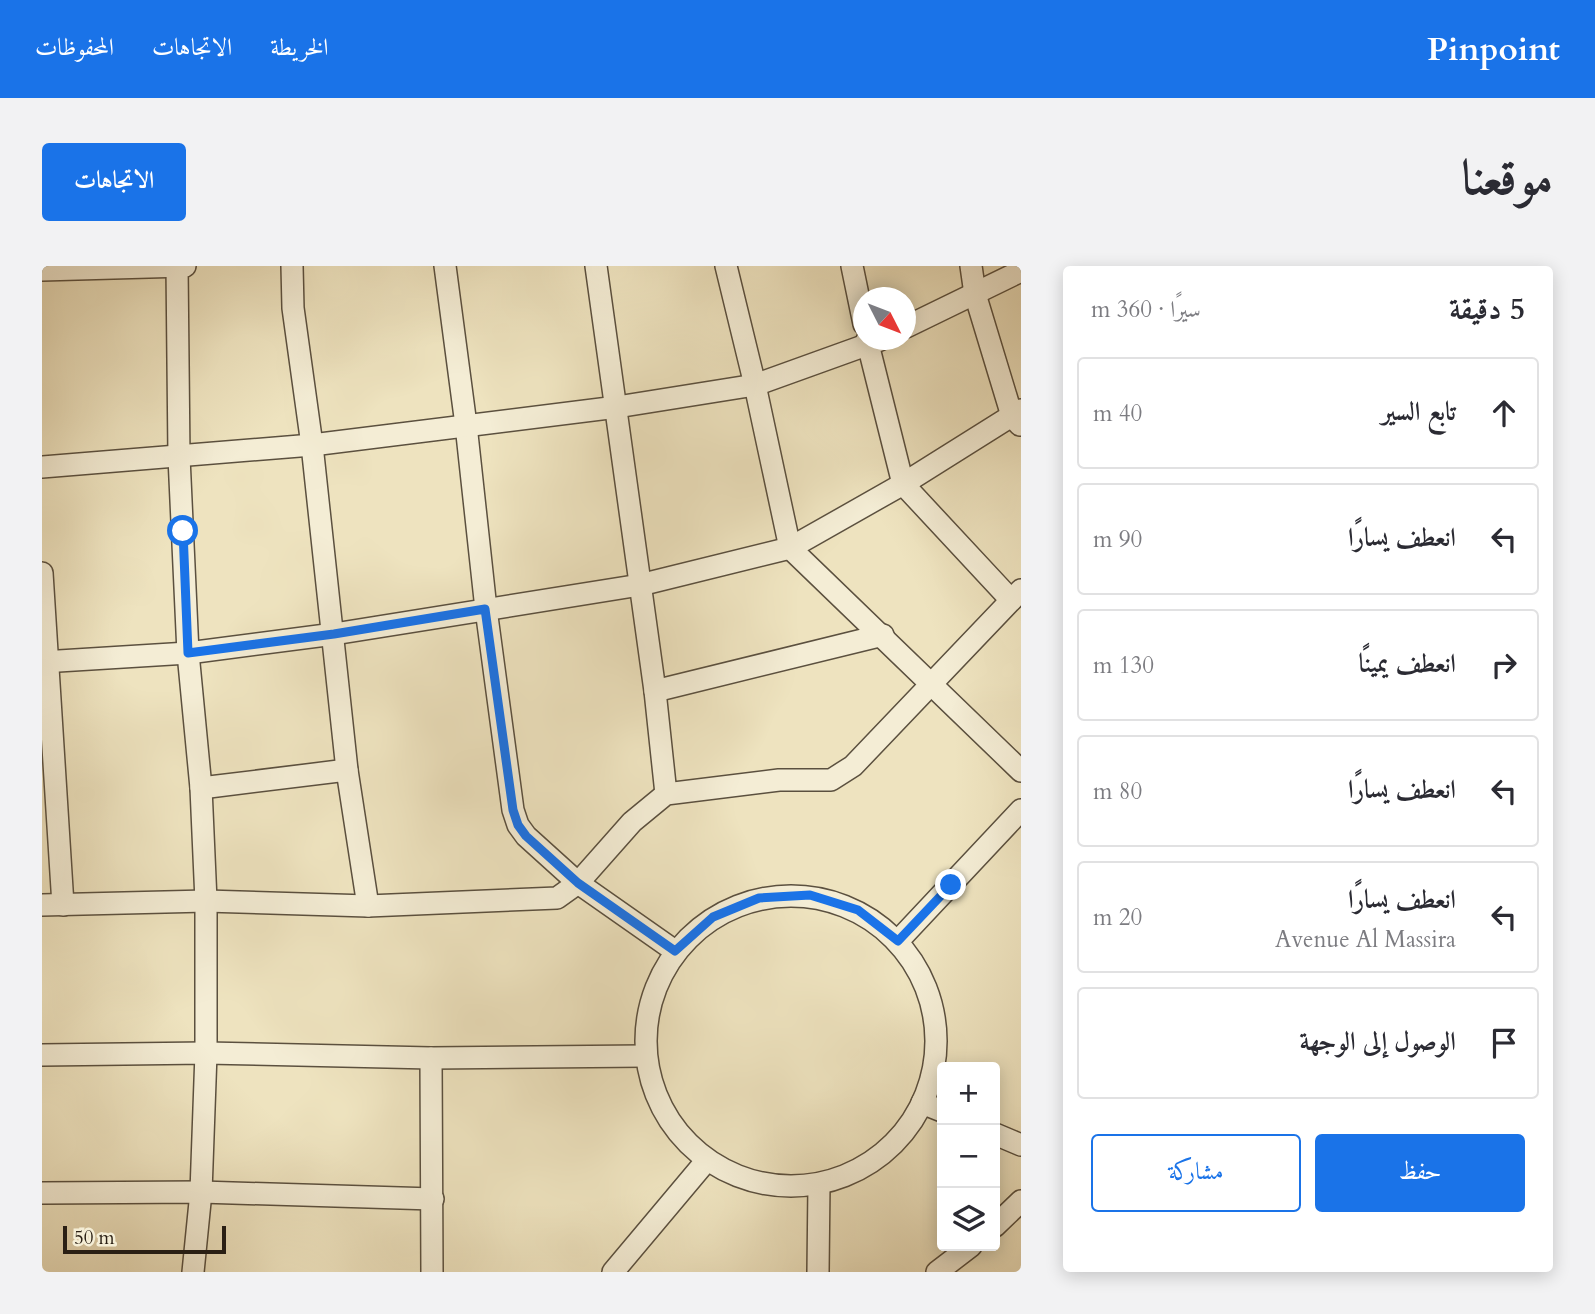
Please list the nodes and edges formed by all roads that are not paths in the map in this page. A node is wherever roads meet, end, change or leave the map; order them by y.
1 (292, 266) edge
2 (445, 266) edge
3 (596, 266) edge
4 (726, 266) edge
5 (852, 266) edge
6 (971, 266) edge
7 (180, 267) edge
8 (42, 270) edge
9 (1021, 271) edge
10 (856, 287) edge
11 (975, 294) junction
12 (916, 322) edge
13 (853, 348) edge
14 (873, 350) edge
15 (755, 385) junction
16 (617, 407) junction
17 (1018, 417) edge
18 (466, 425) junction
19 (312, 445) junction
20 (179, 457) junction
21 (42, 467) edge
22 (903, 484) junction
23 (790, 548) junction
24 (42, 573) edge
25 (640, 585) junction
26 (1016, 595) edge
27 (485, 609) junction
28 (334, 634) junction
29 (883, 635) junction
30 (188, 653) junction
31 (45, 661) edge
32 (933, 684) junction
33 (655, 691) junction
34 (347, 770) junction
35 (1021, 771) edge
36 (201, 788) junction
37 (666, 794) junction
38 (1021, 810) edge
39 (578, 883) junction
40 (206, 901) junction
41 (52, 905) edge
42 (368, 906) junction
43 (898, 941) junction
44 (675, 951) junction
45 (206, 1053) junction
46 (42, 1055) edge
47 (645, 1056) junction
48 (431, 1058) junction
49 (932, 1107) edge
50 (1000, 1135) edge
51 (1021, 1145) edge
52 (707, 1160) junction
53 (819, 1184) junction
54 (201, 1192) junction
55 (42, 1194) edge
56 (433, 1199) junction
57 (1021, 1201) edge
58 (1000, 1221) edge
59 (964, 1251) edge
60 (193, 1272) edge
61 (432, 1272) edge
62 (613, 1272) edge
63 (818, 1272) edge
64 (937, 1272) edge

1 - 19 street
2 - 18 street
3 - 16 street
4 - 15 street
5 - 10 street
6 - 11 street
7 - 8 street
7 - 20 street
9 - 11 street
11 - 12 street
11 - 17 street
13 - 15 street
14 - 22 street
15 - 16 street
15 - 23 street
16 - 18 street
16 - 25 street
17 - 22 street
18 - 19 street
18 - 27 street
19 - 20 street
19 - 28 street
20 - 21 street
20 - 30 street
22 - 23 street
22 - 26 street
23 - 25 street
23 - 29 street
24 - 31 street
25 - 27 street
25 - 33 street
26 - 32 street
27 - 28 street
27 - 39 street
28 - 30 street
28 - 34 street
29 - 32 street
29 - 33 street
30 - 31 street
30 - 36 street
31 - 41 street
32 - 35 street
32 - 37 street
33 - 37 street
34 - 36 street
34 - 42 street
36 - 40 street
37 - 39 street
38 - 43 street
39 - 42 street
39 - 44 street
40 - 41 street
40 - 42 street
40 - 45 street
43 - 44 street
43 - 49 street
44 - 47 street
45 - 46 street
45 - 48 street
45 - 54 street
47 - 48 street
47 - 52 street
48 - 56 street
49 - 53 street
50 - 51 street
52 - 53 street
52 - 62 street
53 - 63 street
54 - 55 street
54 - 56 street
54 - 60 street
56 - 61 street
57 - 58 street
59 - 64 street

